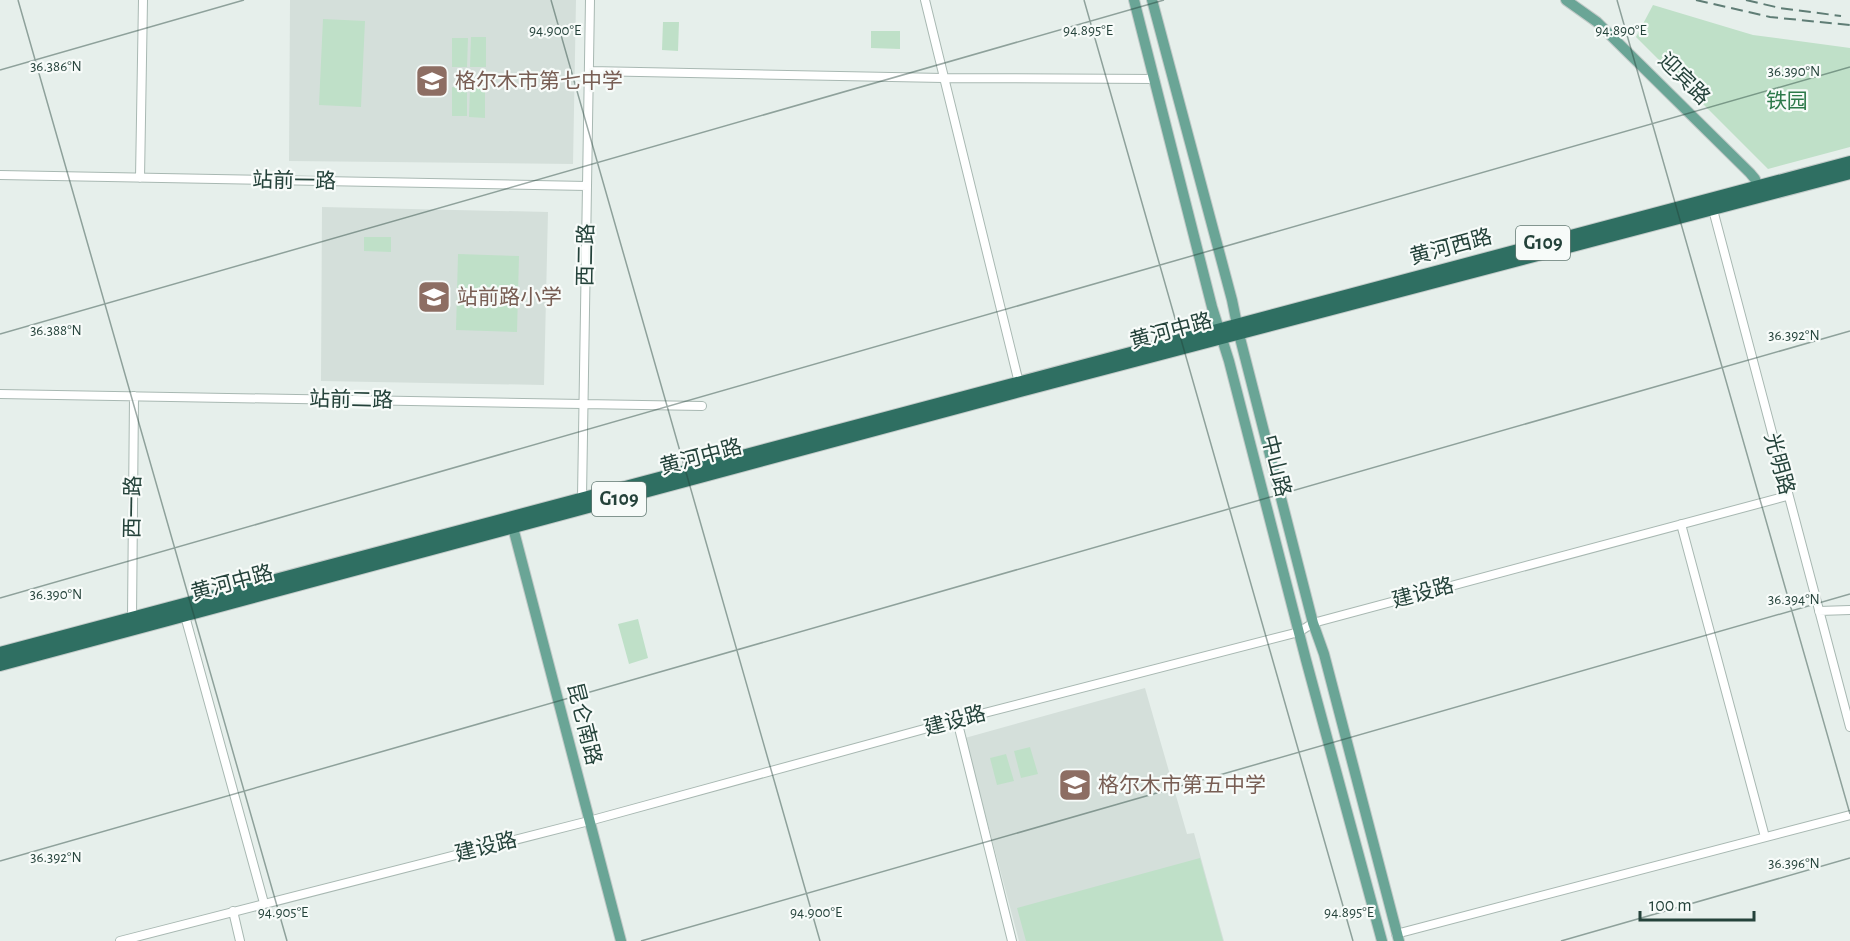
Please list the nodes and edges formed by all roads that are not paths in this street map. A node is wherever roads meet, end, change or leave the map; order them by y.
1 (143, 0) edge
2 (590, 0) edge
3 (925, 0) edge
4 (1134, 0) edge
5 (1152, 0) edge
6 (1566, 0) edge
7 (590, 70) junction
8 (943, 78) junction
9 (1155, 79) junction
10 (1850, 162) edge
11 (1850, 173) edge
12 (0, 175) edge
13 (140, 178) junction
14 (587, 186) junction
15 (1760, 192) junction
16 (1711, 205) junction
17 (1238, 329) junction
18 (1220, 333) junction
19 (1019, 386) junction
20 (0, 394) edge
21 (134, 396) junction
22 (582, 405) junction
23 (702, 406) dead end
24 (1787, 496) junction
25 (583, 503) junction
26 (512, 522) junction
27 (1681, 524) junction
28 (1850, 610) edge
29 (1819, 611) junction
30 (185, 616) junction
31 (132, 618) junction
32 (1313, 622) junction
33 (1299, 632) junction
34 (0, 653) edge
35 (0, 665) edge
36 (957, 720) junction
37 (1850, 728) edge
38 (1850, 815) edge
39 (589, 821) junction
40 (1765, 837) junction
41 (264, 903) junction
42 (233, 911) junction
43 (1398, 938) edge
44 (120, 941) edge
45 (240, 941) edge
46 (621, 941) edge
47 (1012, 941) edge
48 (1382, 941) edge

1 - 13 street
2 - 7 street, 西二路
3 - 8 street
4 - 9 main road, 中山路
5 - 17 main road, 中山路
6 - 15 main road, 迎宾路
7 - 8 street
7 - 14 street, 西二路
8 - 9 street
8 - 19 street
9 - 18 main road, 中山路
10 - 15 highway, 黄河西路 / G109
11 - 15 highway, 黄河西路 / G109
12 - 13 street, 站前一路
13 - 14 street, 站前一路
14 - 22 street, 西二路
15 - 16 highway, 黄河西路 / G109
16 - 17 highway, 黄河西路 / G109
16 - 24 street, 光明路
17 - 18 highway, 黄河中路 / G109
17 - 32 main road, 中山路
18 - 19 highway, 黄河中路 / G109
18 - 33 main road, 中山路
19 - 25 highway, 黄河中路 / G109
20 - 21 street, 站前二路
21 - 22 street, 站前二路
21 - 31 street, 西一路
22 - 23 street, 站前二路
22 - 25 street, 西二路
24 - 27 street, 建设路
24 - 29 street, 光明路
25 - 26 highway, 黄河中路 / G109
26 - 30 highway, 黄河中路 / G109
26 - 31 highway, 黄河中路 / G109
26 - 39 main road, 昆仑南路
27 - 32 street, 建设路
27 - 40 street
28 - 29 street
29 - 37 street, 光明路
30 - 35 highway, 黄河中路 / G109
30 - 41 street
31 - 34 highway, 黄河中路 / G109
32 - 33 street, 建设路
32 - 43 main road, 中山路
33 - 36 street, 建设路
33 - 48 main road, 中山路
36 - 39 street, 建设路
36 - 47 street
38 - 40 street
39 - 41 street, 建设路
39 - 46 main road, 昆仑南路
40 - 43 street
41 - 42 street, 建设路
42 - 44 street, 建设路
42 - 45 street

